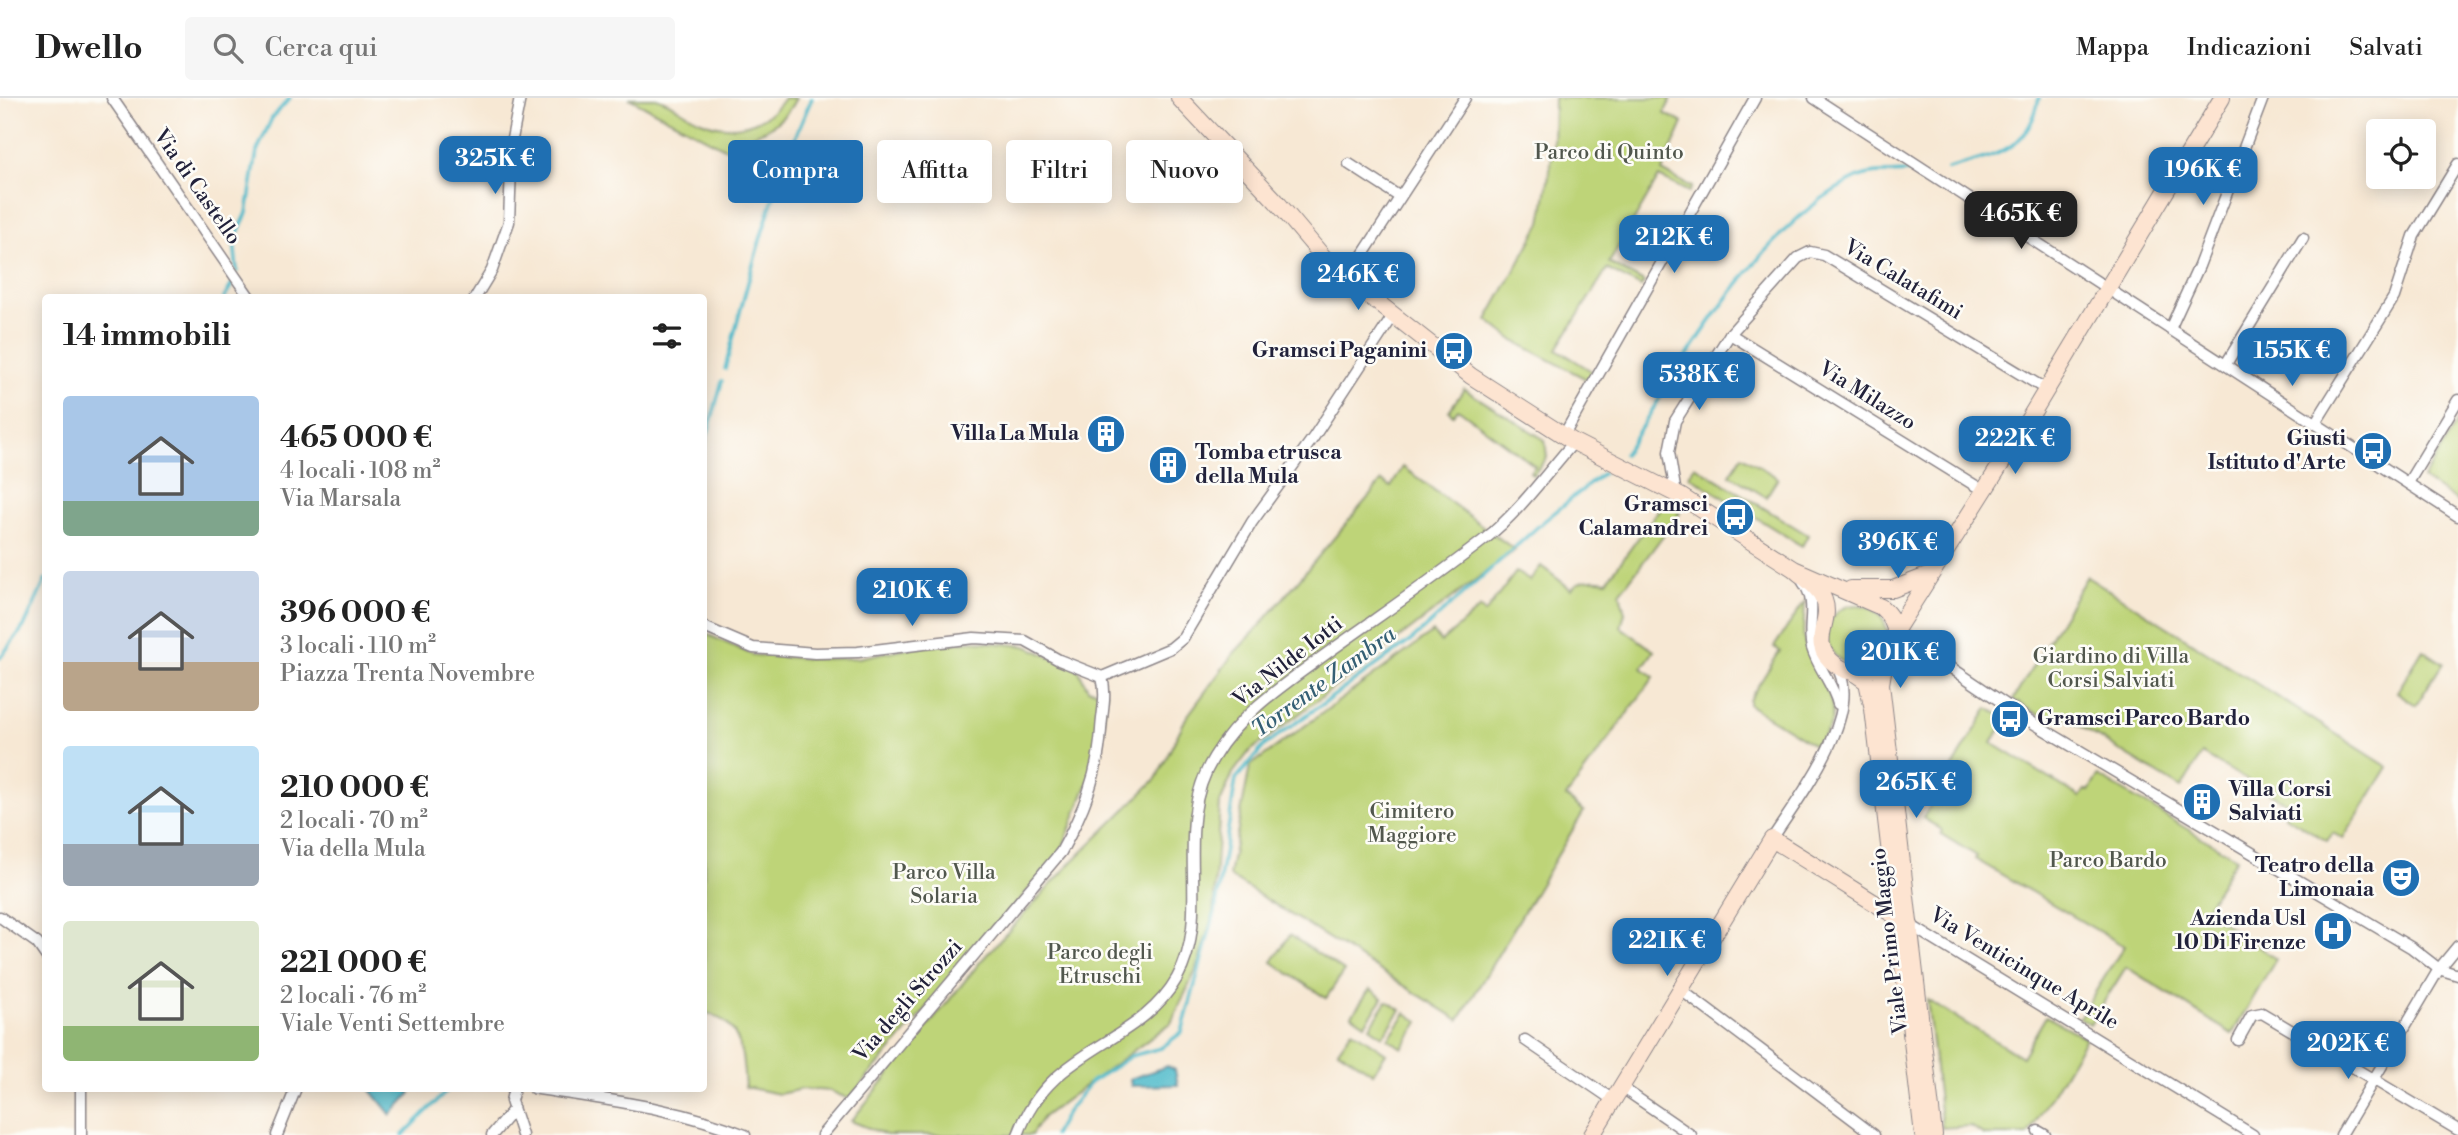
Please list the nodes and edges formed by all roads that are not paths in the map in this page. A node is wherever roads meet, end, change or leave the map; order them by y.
1 (112, 98) edge
2 (520, 98) edge
3 (1179, 98) edge
4 (1465, 98) edge
5 (1755, 98) edge
6 (1814, 98) edge
7 (2222, 98) edge
8 (2263, 98) edge
9 (1349, 164) dead end
10 (2458, 164) edge
11 (1401, 197) junction
12 (2303, 238) dead end
13 (1347, 279) junction
14 (2107, 289) junction
15 (247, 294) edge
16 (477, 294) edge
17 (1393, 316) junction
18 (2171, 329) junction
19 (1730, 334) junction
20 (2226, 364) junction
21 (2047, 390) junction
22 (2458, 400) edge
23 (2316, 422) junction
24 (1569, 439) junction
25 (2408, 483) junction
26 (1984, 491) junction
27 (1676, 494) junction
28 (2458, 516) edge
29 (1794, 569) junction
30 (1929, 575) junction
31 (1834, 588) junction
32 (1867, 601) junction
33 (1824, 620) junction
34 (707, 628) edge
35 (1896, 634) junction
36 (1885, 660) junction
37 (1835, 664) junction
38 (1853, 672) junction
39 (1102, 677) junction
40 (1840, 714) junction
41 (1772, 839) junction
42 (0, 917) edge
43 (1903, 921) junction
44 (2458, 946) edge
45 (42, 950) edge
46 (2439, 970) junction
47 (2458, 975) edge
48 (1681, 990) junction
49 (1525, 1040) dead end
50 (2238, 1040) dead end
51 (2374, 1078) junction
52 (81, 1092) edge
53 (294, 1092) edge
54 (513, 1092) edge
55 (561, 1092) edge
56 (1617, 1093) junction
57 (513, 1110) junction
58 (2458, 1130) edge
59 (82, 1135) edge
60 (277, 1135) edge
61 (492, 1135) edge
62 (522, 1135) edge
63 (745, 1135) edge
64 (822, 1135) edge
65 (1018, 1135) edge
66 (1591, 1135) edge
67 (1691, 1135) edge
68 (1874, 1135) edge
69 (1923, 1135) edge
70 (1934, 1135) edge
71 (2253, 1135) edge
72 (2341, 1135) edge

1 - 15 street, Via di Castello
2 - 16 street
3 - 13 main road
4 - 11 street
5 - 24 street, Via Nilde Iotti
6 - 14 street
7 - 14 main road
8 - 18 street
9 - 11 street
10 - 23 street
11 - 13 street
12 - 20 street
13 - 17 main road
14 - 18 street
14 - 21 main road
17 - 24 main road
17 - 39 street
18 - 20 street
19 - 21 street, Via Calatafimi
19 - 26 street, Via Milazzo
19 - 27 street, Via Calatafimi
20 - 23 street
21 - 26 main road
22 - 25 street
23 - 25 street
24 - 27 main road
24 - 65 street, Via Nilde Iotti
25 - 28 street
26 - 30 main road
27 - 29 main road
29 - 31 main road
29 - 33 main road
29 - 40 street
30 - 31 main road
30 - 32 main road
30 - 35 main road
31 - 32 main road
32 - 33 main road
32 - 35 main road
33 - 37 main road
34 - 39 street
35 - 36 main road
35 - 46 street
36 - 38 main road
36 - 43 main road, Viale Primo Maggio
37 - 38 main road
37 - 40 street
38 - 43 main road, Viale Primo Maggio
39 - 64 street, Via degli Strozzi
40 - 41 street
41 - 43 main road, Via Venticinque Aprile
41 - 48 main road
42 - 45 street
43 - 69 main road, Viale Primo Maggio
43 - 70 main road, Viale Primo Maggio
43 - 71 street, Via Venticinque Aprile
44 - 46 street
46 - 47 street
46 - 51 street
48 - 56 main road
48 - 68 street
49 - 56 street
50 - 51 street
51 - 58 street
51 - 72 street
52 - 59 street
53 - 60 street
54 - 57 street
55 - 63 street
56 - 66 main road
56 - 67 street
57 - 61 street
57 - 62 street

